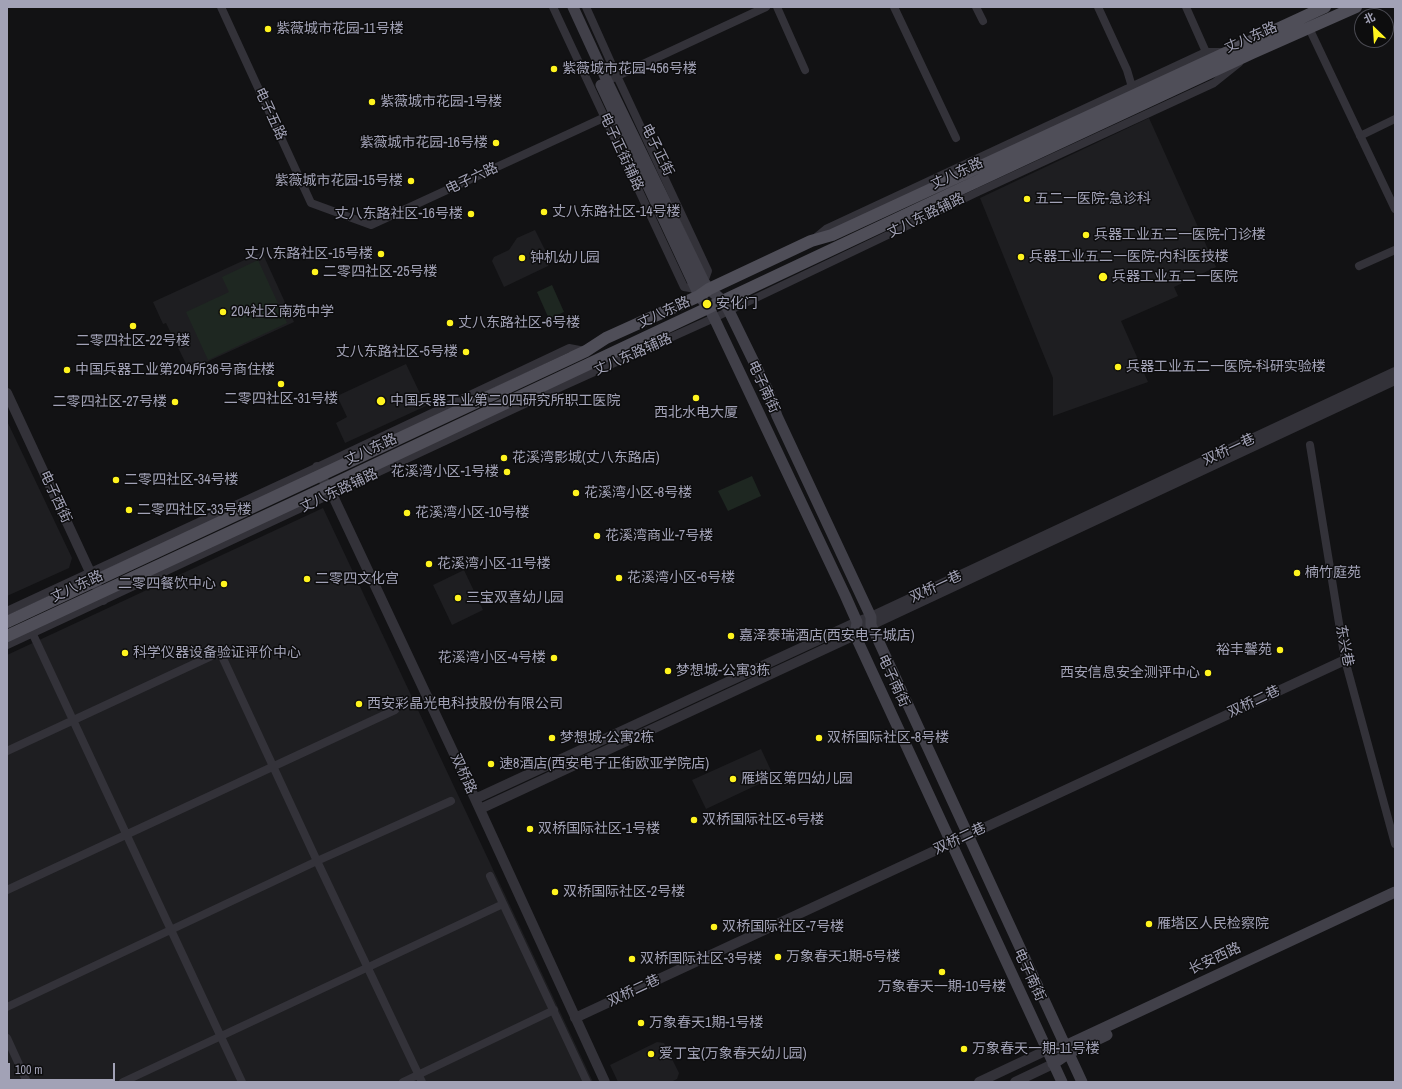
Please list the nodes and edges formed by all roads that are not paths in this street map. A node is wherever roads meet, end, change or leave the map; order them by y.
1 (221, 7) edge
2 (554, 7) edge
3 (564, 7) edge
4 (573, 7) edge
5 (586, 7) edge
6 (766, 7) edge
7 (777, 7) edge
8 (894, 7) edge
9 (976, 7) edge
10 (1098, 7) edge
11 (1186, 7) edge
12 (1325, 7) edge
13 (1356, 7) edge
14 (983, 21) dead end
15 (1309, 28) junction
16 (1206, 52) junction
17 (1226, 52) junction
18 (805, 70) dead end
19 (608, 81) junction
20 (1132, 87) junction
21 (609, 115) junction
22 (1395, 120) edge
23 (1360, 136) junction
24 (956, 138) dead end
25 (1395, 209) edge
26 (328, 210) joint
27 (811, 241) junction
28 (1395, 250) edge
29 (1359, 266) dead end
30 (702, 289) junction
31 (726, 306) junction
32 (712, 313) junction
33 (1395, 372) edge
34 (1395, 380) edge
35 (7, 393) edge
36 (1310, 445) dead end
37 (319, 471) junction
38 (329, 491) junction
39 (92, 576) junction
40 (101, 596) junction
41 (7, 610) edge
42 (871, 621) junction
43 (7, 622) edge
44 (858, 622) junction
45 (31, 629) junction
46 (855, 635) junction
47 (7, 636) edge
48 (7, 645) edge
49 (1345, 660) junction
50 (395, 710) dead end
51 (73, 720) junction
52 (7, 751) edge
53 (273, 766) junction
54 (475, 799) junction
55 (451, 801) dead end
56 (480, 810) junction
57 (126, 834) junction
58 (968, 835) junction
59 (951, 843) junction
60 (1395, 844) edge
61 (317, 861) junction
62 (490, 876) dead end
63 (7, 890) edge
64 (1395, 892) edge
65 (1395, 899) edge
66 (504, 904) junction
67 (171, 930) junction
68 (368, 967) junction
69 (7, 1007) edge
70 (554, 1010) junction
71 (576, 1018) junction
72 (220, 1036) junction
73 (7, 1038) edge
74 (1067, 1049) junction
75 (1047, 1050) junction
76 (1053, 1064) junction
77 (420, 1078) edge
78 (27, 1082) edge
79 (124, 1082) edge
80 (242, 1082) edge
81 (403, 1082) edge
82 (587, 1082) edge
83 (605, 1082) edge
84 (979, 1082) edge
85 (1016, 1082) edge
86 (1062, 1082) edge
87 (1082, 1082) edge

1 - 26 street, 电子五路
2 - 21 street, 电子正街辅路
3 - 19 main road, 电子正街
4 - 19 main road, 电子正街
5 - 19 street
6 - 19 street
7 - 18 street
8 - 24 street
9 - 14 street
10 - 20 street
11 - 16 street
12 - 17 main road, 丈八东路
13 - 15 main road, 丈八东路
15 - 23 street
15 - 31 main road, 丈八东路
16 - 17 street
16 - 20 street
17 - 27 main road, 丈八东路
19 - 21 main road, 电子正街
19 - 30 main road, 电子正街
20 - 27 street
21 - 26 street, 电子六路
21 - 30 main road, 电子正街
22 - 23 street
23 - 25 street
27 - 30 main road, 丈八东路
28 - 29 street
30 - 31 main road, 电子正街
30 - 32 main road, 电子南街
30 - 37 main road, 丈八东路
31 - 32 main road, 丈八东路
31 - 42 main road, 电子南街
32 - 38 main road, 丈八东路
32 - 44 main road, 电子南街
33 - 42 street, 双桥一巷
34 - 42 street, 双桥一巷
35 - 39 street, 电子西街
36 - 49 street, 东兴巷
37 - 38 street, 双桥路
37 - 39 main road, 丈八东路
38 - 40 main road, 丈八东路
38 - 54 street, 双桥路
39 - 40 street, 电子西街
39 - 41 street
39 - 43 main road, 丈八东路
40 - 45 main road, 丈八东路
42 - 44 street, 双桥一巷
42 - 46 street, 双桥一巷
42 - 58 main road, 电子南街
44 - 46 main road
44 - 54 street, 双桥一巷
45 - 47 main road, 丈八东路
45 - 48 street
45 - 51 street
46 - 56 street, 双桥一巷
46 - 59 main road, 电子南街
49 - 58 street, 双桥二巷
49 - 60 street, 东兴巷
50 - 53 street
51 - 52 street
51 - 53 street
51 - 57 street
53 - 57 street
53 - 61 street
54 - 56 street, 双桥路
55 - 61 street
56 - 71 street, 双桥路
57 - 63 street
57 - 67 street
58 - 59 street, 双桥二巷
58 - 74 main road, 电子南街
59 - 71 street, 双桥二巷
59 - 75 main road, 电子南街
61 - 67 street
61 - 68 street
62 - 66 street
64 - 74 main road, 长安西路
65 - 74 main road, 长安西路
66 - 68 street
66 - 70 street
67 - 69 street
67 - 72 street
68 - 72 street
68 - 77 street
70 - 77 street
70 - 82 street
71 - 83 street, 双桥路
72 - 79 street
72 - 80 street
73 - 78 street
74 - 75 main road, 长安西路
74 - 76 main road, 长安西路
74 - 87 main road, 电子南街
75 - 76 main road, 电子南街
75 - 84 street
76 - 85 street
76 - 86 main road, 电子南街
77 - 81 street

